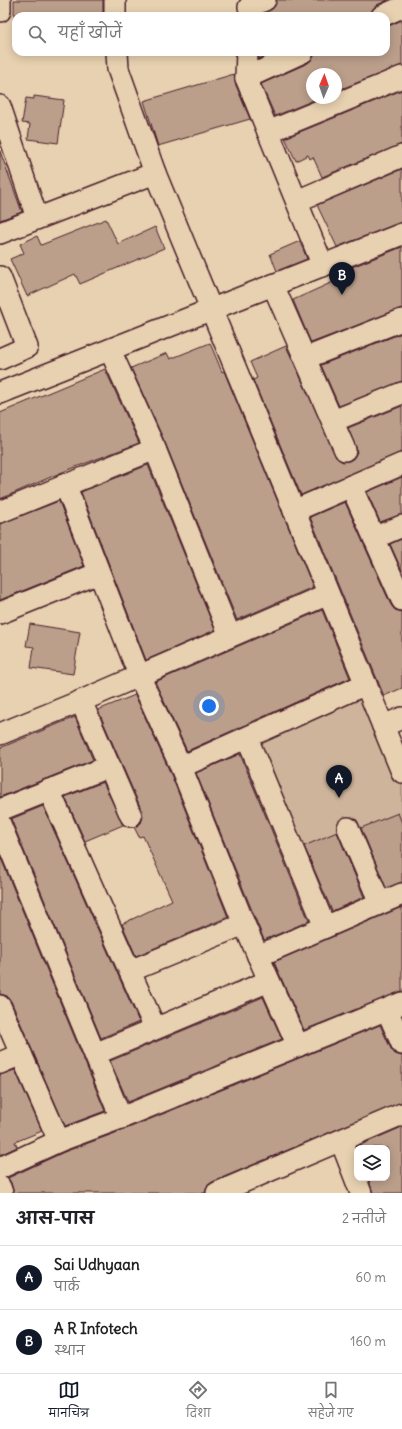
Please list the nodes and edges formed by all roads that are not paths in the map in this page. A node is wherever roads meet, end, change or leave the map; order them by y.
1 (0, 0) edge
2 (115, 0) edge
3 (402, 7) edge
4 (0, 11) edge
5 (114, 12) edge
6 (390, 12) edge
7 (117, 56) edge
8 (247, 56) edge
9 (294, 56) edge
10 (402, 77) edge
11 (246, 78) junction
12 (0, 106) edge
13 (268, 132) junction
14 (402, 156) edge
15 (155, 173) junction
16 (297, 201) junction
17 (37, 218) junction
18 (0, 232) edge
19 (402, 234) edge
20 (323, 266) junction
21 (0, 277) edge
22 (273, 285) junction
23 (210, 309) junction
24 (402, 320) edge
25 (110, 350) junction
26 (306, 358) junction
27 (0, 359) edge
28 (0, 393) edge
29 (402, 393) edge
30 (333, 421) junction
31 (155, 449) junction
32 (346, 450) dead end
33 (402, 464) edge
34 (65, 484) junction
35 (351, 486) junction
36 (294, 511) junction
37 (0, 512) edge
38 (402, 526) edge
39 (374, 538) junction
40 (99, 572) junction
41 (328, 594) junction
42 (401, 597) edge
43 (0, 613) edge
44 (230, 636) junction
45 (139, 675) junction
46 (366, 684) junction
47 (81, 701) junction
48 (402, 718) edge
49 (383, 726) junction
50 (0, 734) edge
51 (247, 738) junction
52 (110, 766) junction
53 (180, 767) junction
54 (402, 772) edge
55 (49, 790) junction
56 (0, 810) edge
57 (131, 816) dead end
58 (0, 824) edge
59 (348, 828) dead end
60 (402, 894) edge
61 (380, 903) junction
62 (244, 924) junction
63 (325, 927) junction
64 (258, 956) junction
65 (130, 971) junction
66 (269, 981) junction
67 (0, 1006) edge
68 (395, 1006) edge
69 (155, 1028) junction
70 (402, 1044) edge
71 (298, 1046) junction
72 (21, 1054) junction
73 (94, 1054) junction
74 (0, 1063) edge
75 (402, 1114) edge
76 (121, 1118) junction
77 (59, 1141) junction
78 (341, 1141) junction
79 (0, 1168) edge
80 (0, 1187) edge
81 (2, 1193) edge
82 (217, 1193) edge
83 (361, 1193) edge

1 - 4 street
2 - 5 street
3 - 6 street
7 - 15 street
8 - 11 street
9 - 11 street
10 - 13 street
11 - 13 street
12 - 17 street
13 - 16 street
14 - 16 street
15 - 17 street
15 - 23 street
16 - 20 street
17 - 18 street
19 - 20 street
20 - 22 street
21 - 27 street
22 - 23 street
22 - 26 street
23 - 25 street
23 - 36 street
24 - 26 street
25 - 28 street
25 - 31 street
26 - 30 street
29 - 30 street
30 - 32 street
31 - 34 street
31 - 44 street
33 - 35 street
34 - 37 street
34 - 40 street
35 - 36 street
35 - 39 street
36 - 41 street
38 - 39 street
39 - 42 street
40 - 43 street
40 - 45 street
41 - 44 street
41 - 46 street
44 - 45 street
45 - 47 street
45 - 53 street
46 - 49 street
46 - 51 street
47 - 50 street
47 - 52 street
48 - 49 street
49 - 54 street
51 - 53 street
51 - 63 street
52 - 55 street
52 - 57 street
53 - 62 street
55 - 56 street
55 - 65 street
58 - 73 street
59 - 61 street
60 - 61 street
61 - 63 street
62 - 64 street
62 - 65 street
63 - 64 street
64 - 66 street
65 - 69 street
66 - 69 street
66 - 71 street
67 - 72 street
68 - 70 street
68 - 71 street
69 - 73 street
71 - 76 street
72 - 74 street
72 - 77 street
73 - 76 street
75 - 78 street
76 - 77 street
77 - 79 street
78 - 82 street
78 - 83 street
80 - 81 street

